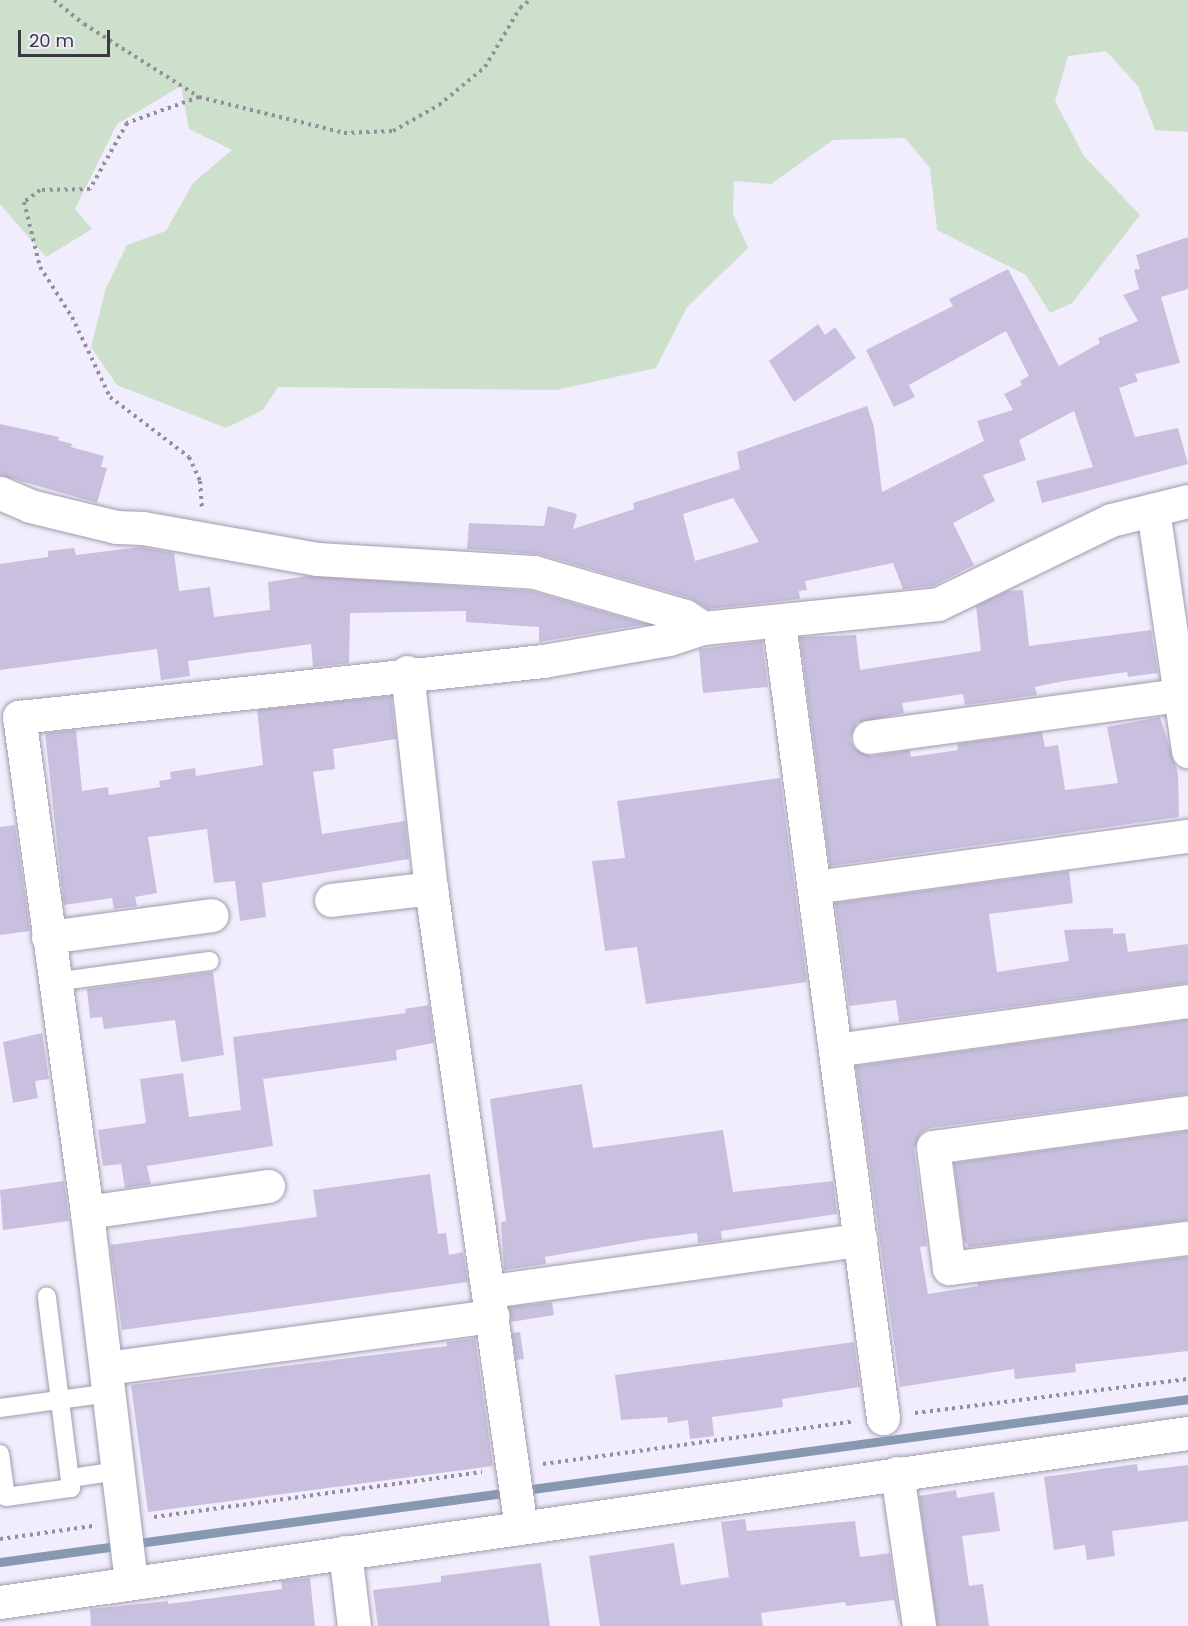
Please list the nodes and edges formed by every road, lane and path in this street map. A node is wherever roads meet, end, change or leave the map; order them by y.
1 (54, 0) edge
2 (530, 0) edge
3 (199, 97) junction
4 (0, 494) edge
5 (1188, 501) edge
6 (1153, 510) junction
7 (204, 540) junction
8 (779, 623) junction
9 (703, 628) junction
10 (407, 672) junction
11 (1180, 695) junction
12 (869, 737) dead end
13 (1188, 751) edge
14 (1188, 836) edge
15 (814, 887) junction
16 (431, 888) junction
17 (331, 900) dead end
18 (212, 915) dead end
19 (48, 937) junction
20 (210, 961) dead end
21 (54, 982) junction
22 (1188, 1001) edge
23 (835, 1050) junction
24 (1188, 1112) edge
25 (268, 1186) dead end
26 (87, 1212) junction
27 (1188, 1238) edge
28 (860, 1240) junction
29 (47, 1297) dead end
30 (492, 1304) junction
31 (1188, 1379) edge
32 (108, 1380) junction
33 (60, 1400) junction
34 (0, 1408) edge
35 (883, 1418) junction
36 (1188, 1433) edge
37 (0, 1454) edge
38 (118, 1471) junction
39 (897, 1473) junction
40 (70, 1478) junction
41 (517, 1494) junction
42 (124, 1525) junction
43 (0, 1539) edge
44 (345, 1552) junction
45 (130, 1572) junction
46 (0, 1602) edge
47 (354, 1626) edge
48 (919, 1626) edge

1 - 3 path
2 - 3 path
3 - 7 path
4 - 7 street
5 - 6 street
6 - 8 street
6 - 11 street
7 - 9 street
8 - 9 street
8 - 15 street
9 - 10 street
10 - 16 street
10 - 19 street
11 - 12 street
11 - 13 street
14 - 15 street
15 - 23 street
16 - 17 street
16 - 30 street
18 - 19 street
19 - 21 street
20 - 21 lane
21 - 26 street
22 - 23 street
23 - 28 street
24 - 27 street
25 - 26 street
26 - 32 street
28 - 30 street
28 - 35 street
29 - 33 lane
30 - 32 street
30 - 41 street
31 - 35 path
32 - 33 lane
32 - 38 street
33 - 34 lane
33 - 40 lane
35 - 41 path
36 - 39 street
37 - 40 lane
38 - 40 lane
38 - 42 street
39 - 41 street
39 - 48 street
41 - 42 path
41 - 44 street
42 - 43 path
42 - 45 street
44 - 45 street
44 - 47 street
45 - 46 street

